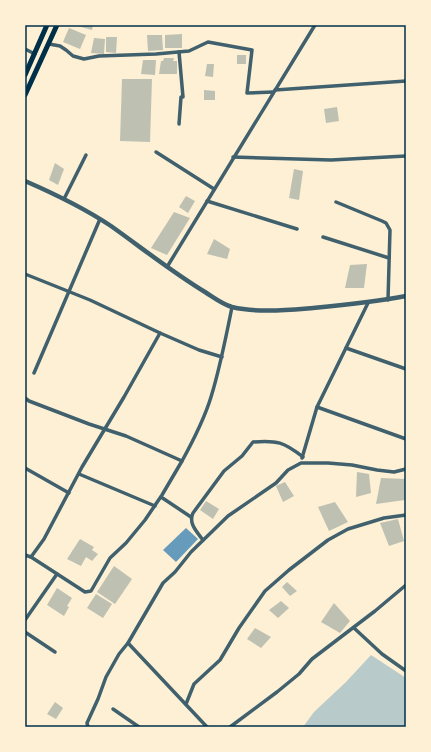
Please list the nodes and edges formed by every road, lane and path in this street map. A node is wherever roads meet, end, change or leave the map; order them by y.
1 (47, 25) edge
2 (57, 25) edge
3 (315, 25) edge
4 (49, 44) junction
5 (25, 49) edge
6 (179, 52) junction
7 (35, 54) junction
8 (25, 75) edge
9 (406, 81) edge
10 (274, 91) junction
11 (25, 95) edge
12 (179, 124) dead end
13 (156, 152) dead end
14 (86, 155) dead end
15 (406, 156) edge
16 (233, 157) junction
17 (25, 182) edge
18 (214, 189) junction
19 (64, 199) junction
20 (207, 201) junction
21 (336, 202) dead end
22 (100, 219) junction
23 (297, 229) dead end
24 (324, 237) dead end
25 (389, 258) junction
26 (167, 267) junction
27 (25, 274) edge
28 (68, 292) junction
29 (406, 296) edge
30 (388, 300) junction
31 (368, 303) junction
32 (232, 307) junction
33 (160, 333) junction
34 (346, 348) junction
35 (222, 357) junction
36 (406, 369) edge
37 (34, 373) dead end
38 (25, 398) edge
39 (317, 407) junction
40 (105, 430) junction
41 (406, 439) edge
42 (303, 457) junction
43 (182, 461) junction
44 (301, 463) junction
45 (25, 468) edge
46 (406, 470) edge
47 (79, 474) junction
48 (69, 493) junction
49 (161, 497) junction
50 (155, 506) junction
51 (406, 516) edge
52 (191, 517) junction
53 (203, 540) junction
54 (25, 555) edge
55 (31, 557) junction
56 (57, 574) junction
57 (406, 585) edge
58 (25, 620) edge
59 (354, 628) junction
60 (25, 632) edge
61 (128, 643) junction
62 (55, 652) dead end
63 (406, 671) edge
64 (186, 704) junction
65 (113, 709) dead end
66 (88, 727) edge
67 (139, 727) edge
68 (207, 727) edge
69 (230, 727) edge

1 - 7 main road
2 - 4 main road
3 - 10 street
4 - 6 street
4 - 11 main road
5 - 7 street
6 - 10 street
6 - 12 street
7 - 8 main road
9 - 10 street
10 - 16 street
13 - 18 street
14 - 19 street
15 - 16 street
16 - 18 street
17 - 19 street
18 - 20 street
19 - 22 street
20 - 23 street
20 - 26 street
21 - 25 street
22 - 26 street
22 - 28 street
24 - 25 street
25 - 30 street
26 - 32 street
27 - 28 street
28 - 33 street
28 - 37 street
29 - 30 street
30 - 31 street
31 - 32 street
31 - 34 street
32 - 35 street
33 - 35 street
33 - 40 street
34 - 36 street
34 - 39 street
35 - 43 street
38 - 40 street
39 - 41 street
39 - 42 street
40 - 43 street
40 - 47 street
42 - 44 street
42 - 52 street
43 - 49 street
44 - 46 street
44 - 53 street
45 - 48 street
47 - 48 street
47 - 50 street
48 - 55 street
49 - 50 street
49 - 52 street
50 - 56 street
51 - 64 street
52 - 53 street
53 - 61 street
54 - 55 street
55 - 56 street
56 - 58 street
57 - 59 street
59 - 63 street
59 - 69 street
60 - 62 street
61 - 64 street
61 - 66 street
64 - 68 street
65 - 67 street

